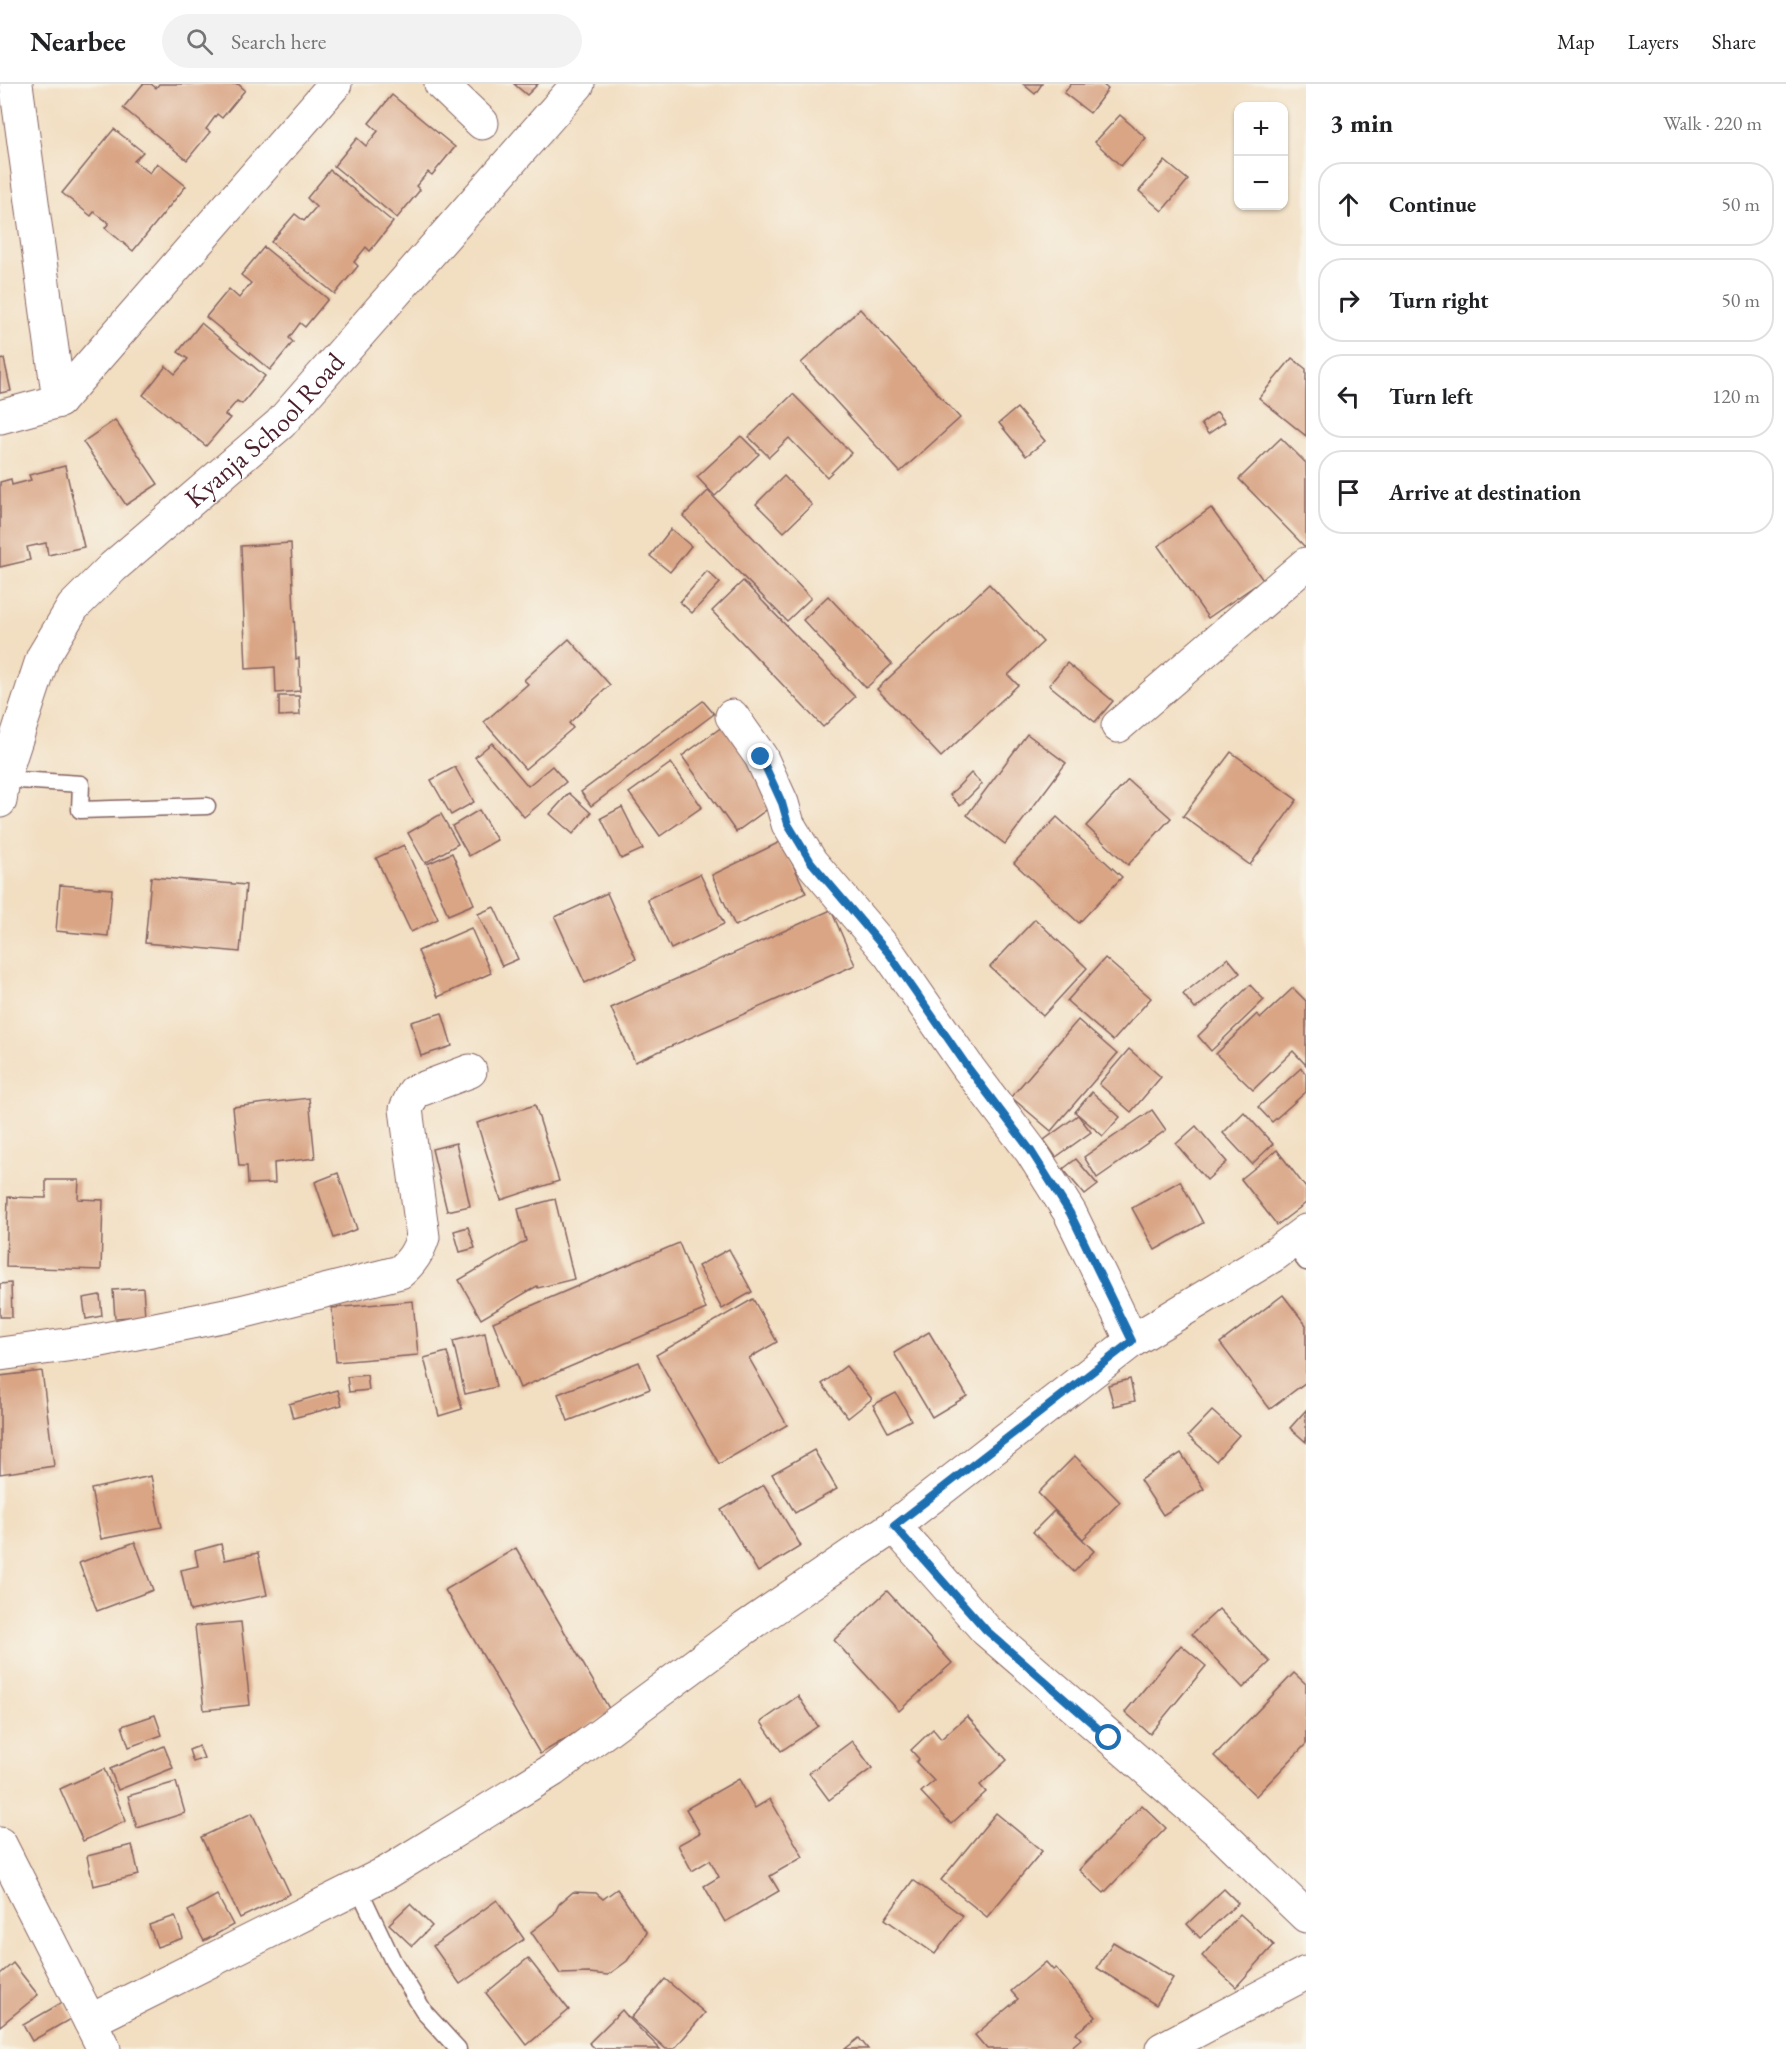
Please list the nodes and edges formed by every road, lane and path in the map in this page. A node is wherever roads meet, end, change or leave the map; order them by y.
1 (16, 84) edge
2 (335, 84) edge
3 (441, 84) edge
4 (578, 84) edge
5 (482, 123) dead end
6 (59, 401) junction
7 (0, 417) edge
8 (1306, 564) edge
9 (732, 716) dead end
10 (1118, 726) dead end
11 (2, 790) edge
12 (207, 806) dead end
13 (470, 1071) dead end
14 (1301, 1245) edge
15 (1132, 1341) junction
16 (0, 1354) edge
17 (894, 1526) junction
18 (0, 1844) edge
19 (358, 1887) junction
20 (1306, 1916) edge
21 (1306, 1973) edge
22 (97, 2035) edge
23 (458, 2049) edge
24 (1162, 2049) edge

1 - 6 street
2 - 6 street
3 - 5 street
4 - 11 street, Kyanja School Road
6 - 7 street
8 - 10 street
9 - 15 street
11 - 12 lane
13 - 16 street
14 - 15 street
15 - 17 street
17 - 19 street
17 - 20 street
18 - 22 street
19 - 22 street
19 - 23 lane
21 - 24 street

